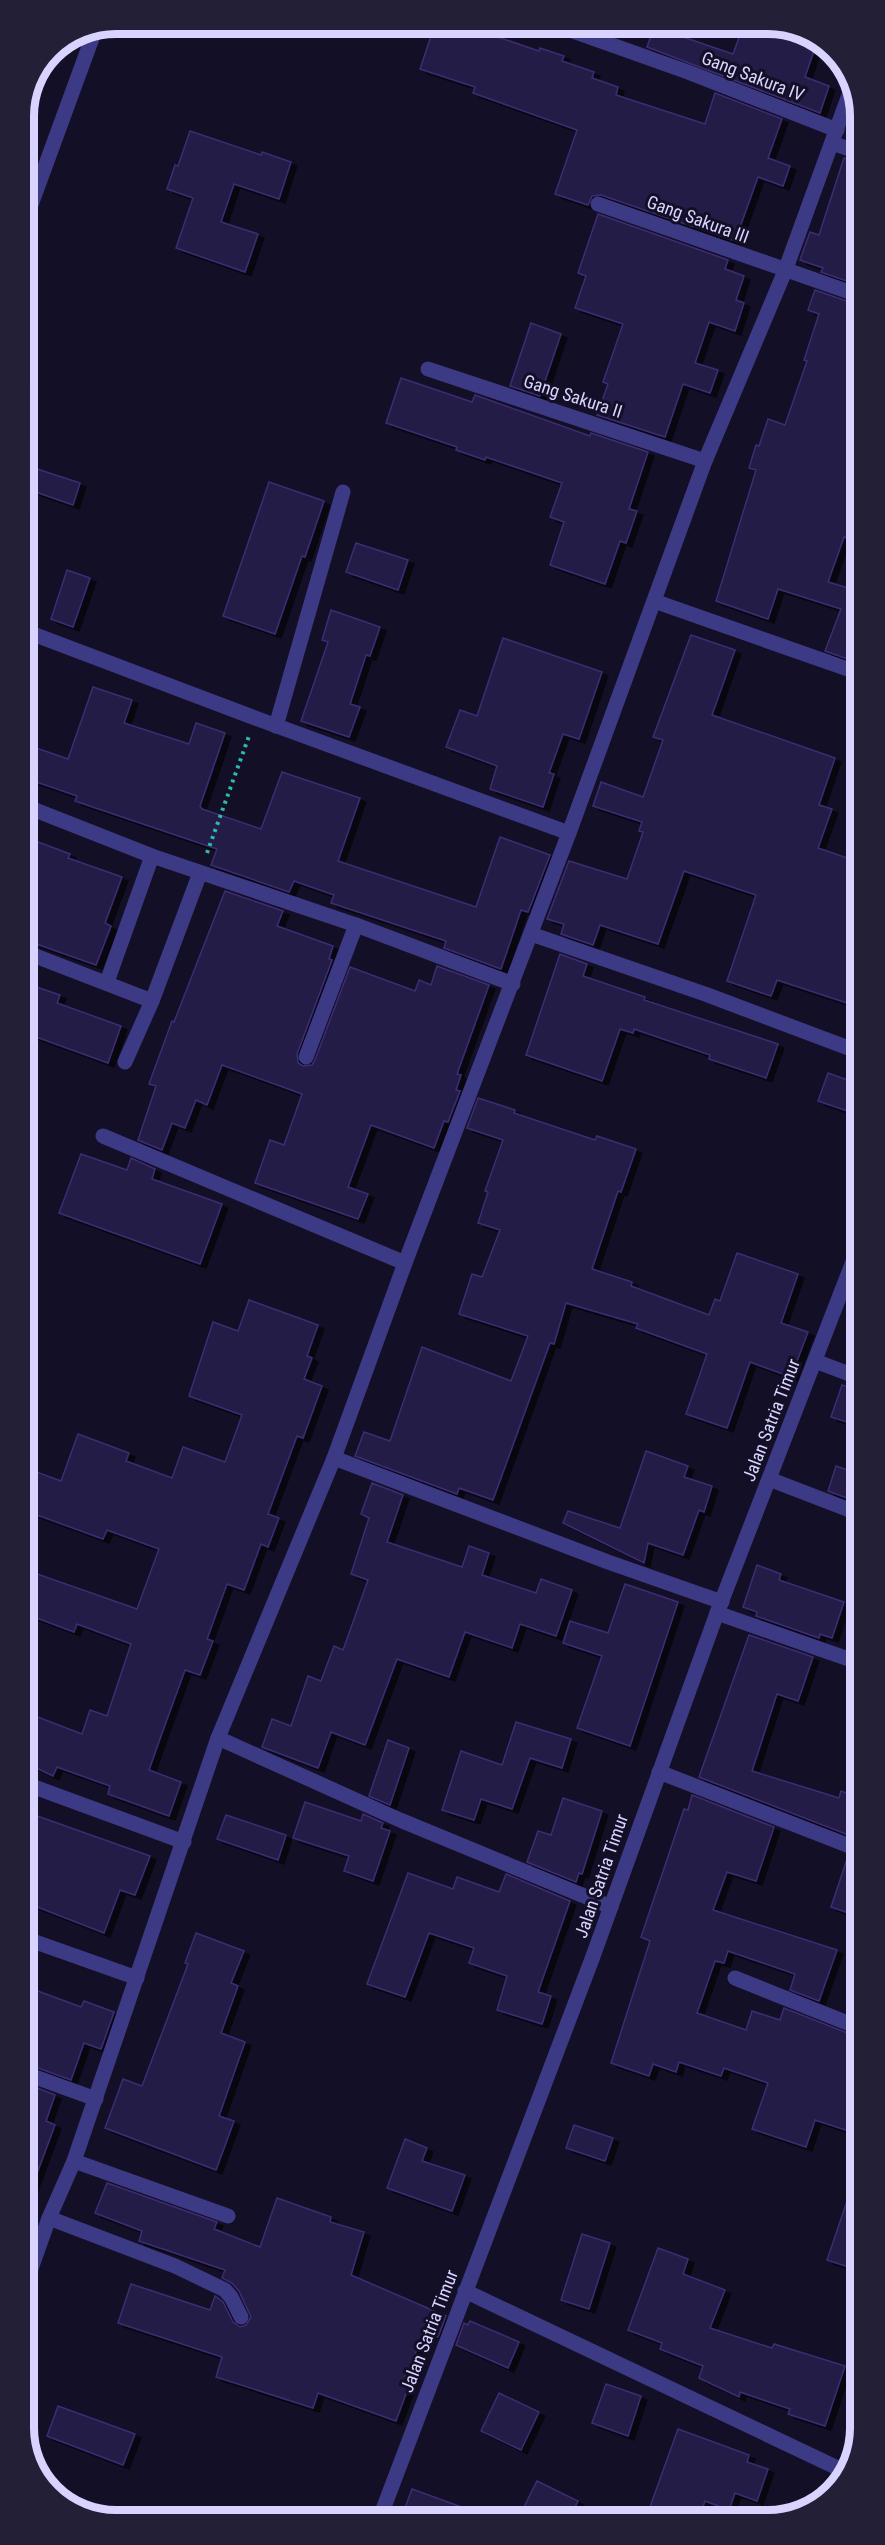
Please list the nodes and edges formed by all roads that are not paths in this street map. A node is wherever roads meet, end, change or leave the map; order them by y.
1 (583, 35) edge
2 (92, 39) edge
3 (848, 97) edge
4 (834, 136) junction
5 (850, 147) edge
6 (34, 197) edge
7 (598, 204) dead end
8 (785, 270) junction
9 (850, 292) edge
10 (428, 369) dead end
11 (705, 461) junction
12 (343, 492) dead end
13 (654, 601) junction
14 (34, 634) edge
15 (850, 670) edge
16 (276, 726) junction
17 (34, 810) edge
18 (569, 833) junction
19 (152, 856) junction
20 (200, 873) junction
21 (356, 925) junction
22 (531, 934) junction
23 (34, 955) edge
24 (107, 982) junction
25 (513, 984) junction
26 (152, 1001) junction
27 (850, 1049) edge
28 (306, 1057) dead end
29 (125, 1062) dead end
30 (103, 1136) dead end
31 (405, 1263) junction
32 (850, 1269) edge
33 (814, 1361) junction
34 (850, 1374) edge
35 (334, 1458) junction
36 (769, 1479) junction
37 (850, 1510) edge
38 (720, 1608) junction
39 (850, 1659) edge
40 (218, 1738) junction
41 (658, 1772) junction
42 (34, 1787) edge
43 (184, 1842) junction
44 (850, 1846) edge
45 (611, 1907) junction
46 (34, 1941) edge
47 (137, 1978) junction
48 (735, 1978) dead end
49 (850, 2024) edge
50 (34, 2077) edge
51 (96, 2099) junction
52 (74, 2161) junction
53 (228, 2216) dead end
54 (49, 2218) junction
55 (34, 2244) edge
56 (465, 2291) junction
57 (241, 2317) dead end
58 (840, 2469) edge
59 (383, 2510) edge

1 - 4 street, Gang Sakura IV
2 - 6 street
3 - 4 street
4 - 5 street, Gang Sakura IV
4 - 8 street
7 - 8 street, Gang Sakura III
8 - 9 street, Gang Sakura III
8 - 11 street
10 - 11 street, Gang Sakura II
11 - 13 street
12 - 16 street
13 - 15 street
13 - 18 street
14 - 16 street
16 - 18 street
17 - 19 street
18 - 22 street
19 - 20 street
19 - 24 street
20 - 21 street
20 - 26 street
21 - 25 street
21 - 28 street
22 - 25 street
22 - 27 street
23 - 24 street
24 - 26 street
25 - 31 street
26 - 29 street
30 - 31 street
31 - 35 street
32 - 33 street, Jalan Satria Timur
33 - 34 street
33 - 36 street, Jalan Satria Timur
35 - 38 street
35 - 40 street
36 - 37 street
36 - 38 street, Jalan Satria Timur
38 - 39 street
38 - 41 street, Jalan Satria Timur
40 - 43 street
40 - 45 street
41 - 44 street
41 - 45 street, Jalan Satria Timur
42 - 43 street
43 - 47 street
45 - 56 street, Jalan Satria Timur
46 - 47 street
47 - 51 street
48 - 49 street
50 - 51 street
51 - 52 street
52 - 53 street
52 - 54 street
54 - 55 street
54 - 57 street
56 - 58 street
56 - 59 street, Jalan Satria Timur

